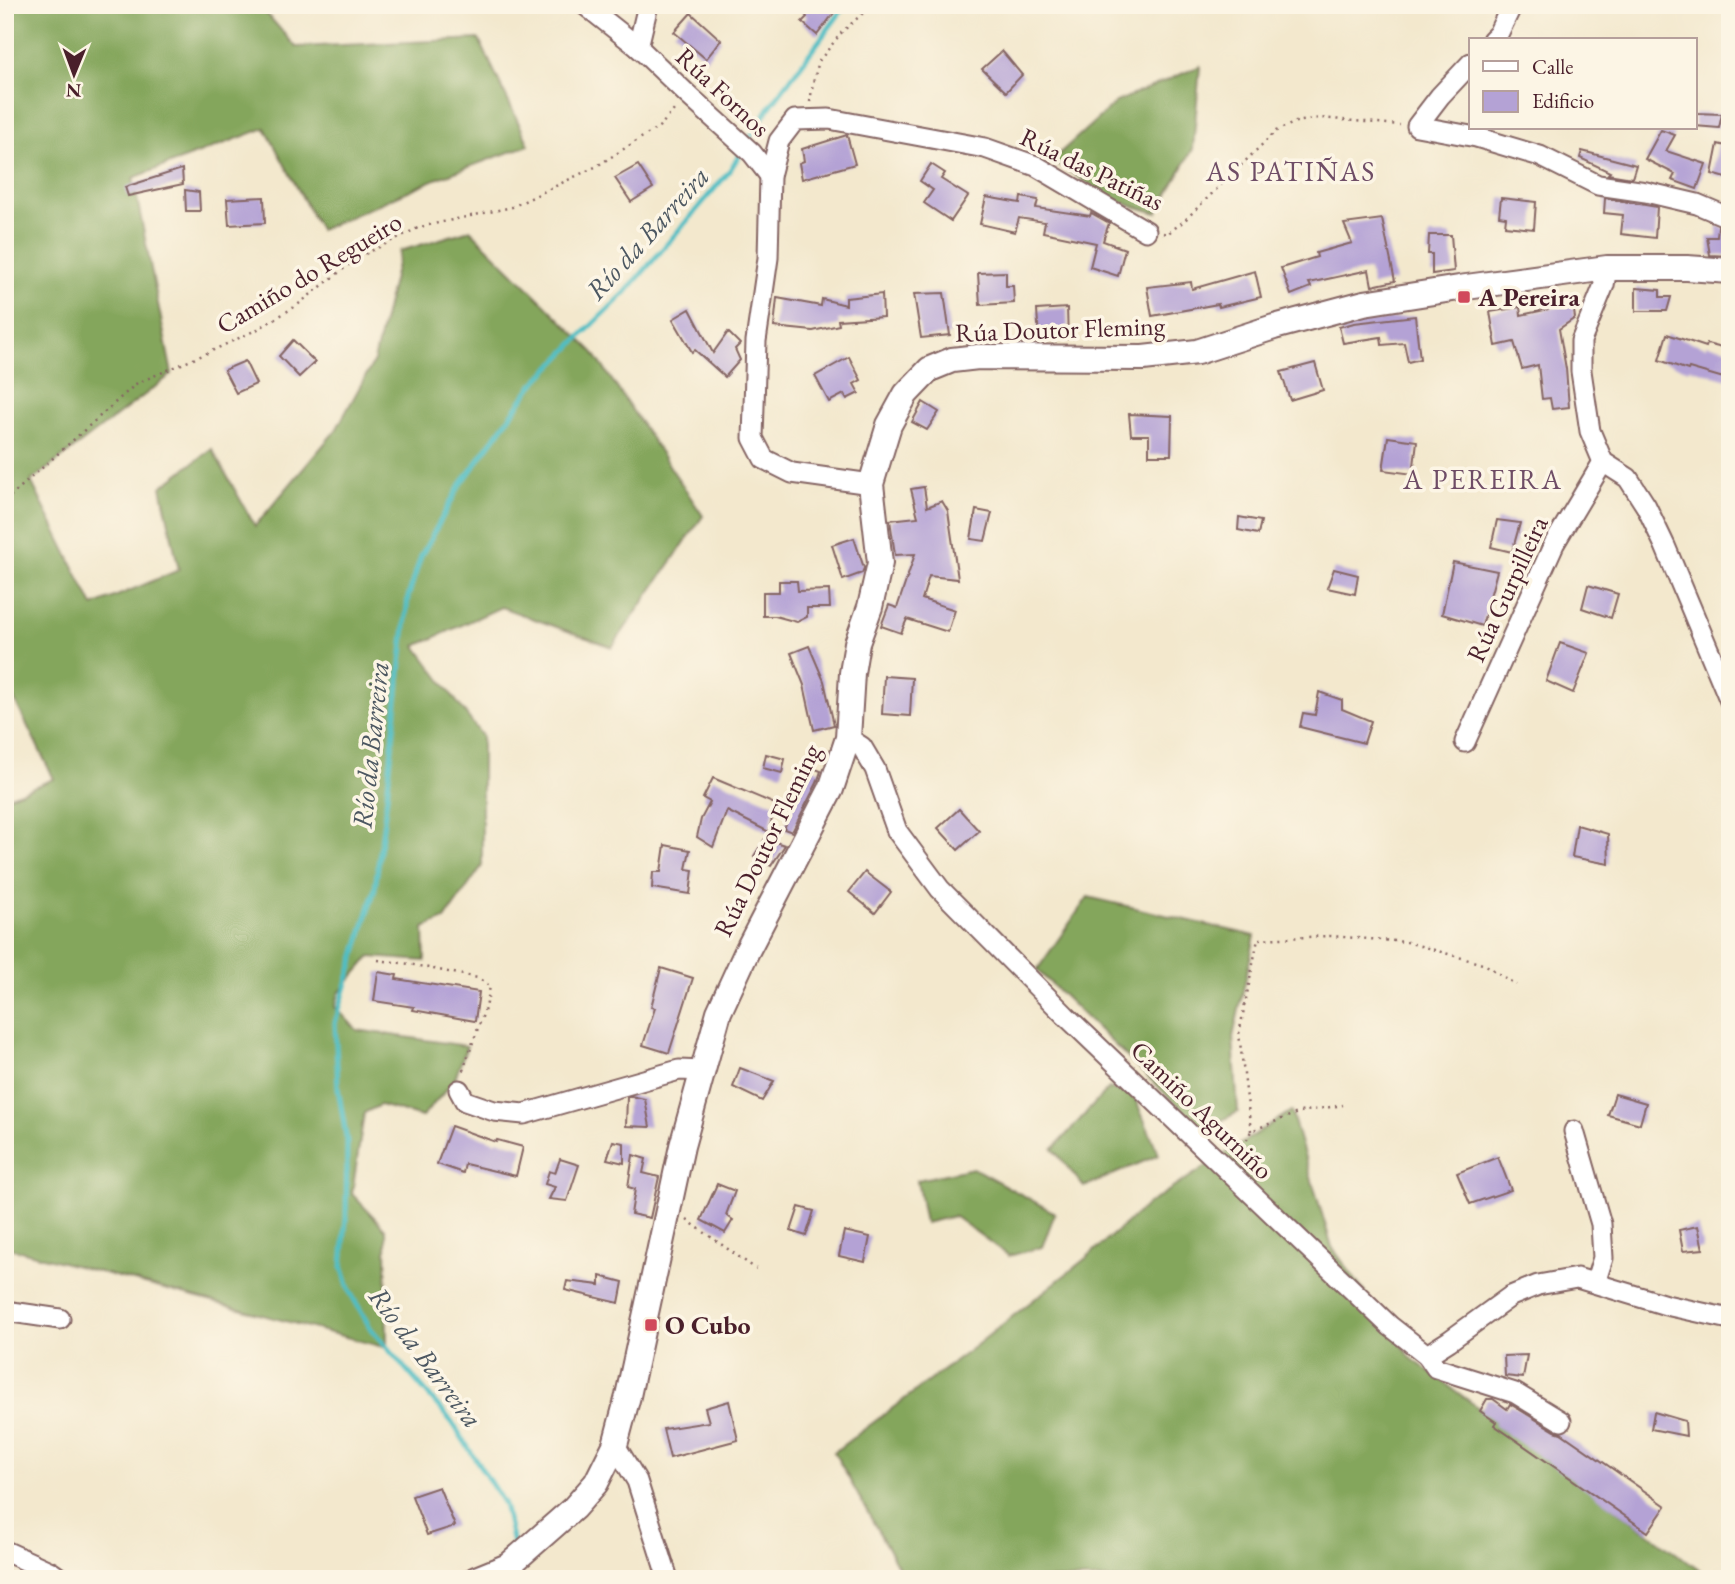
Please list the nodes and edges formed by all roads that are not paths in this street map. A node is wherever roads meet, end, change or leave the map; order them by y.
1 (584, 5) edge
2 (648, 5) edge
3 (1512, 5) edge
4 (1494, 38) edge
5 (638, 47) junction
6 (1469, 65) edge
7 (770, 176) junction
8 (1730, 218) edge
9 (1146, 231) road end
10 (1607, 268) junction
11 (1730, 271) edge
12 (1603, 462) junction
13 (871, 484) junction
14 (1730, 701) edge
15 (848, 738) junction
16 (1465, 742) dead end
17 (703, 1071) junction
18 (458, 1090) road end
19 (1574, 1131) dead end
20 (1595, 1283) junction
21 (5, 1311) edge
22 (60, 1319) dead end
23 (1730, 1319) edge
24 (1427, 1355) junction
25 (1561, 1421) dead end
26 (615, 1445) junction
27 (5, 1551) edge
28 (467, 1577) edge
29 (61, 1579) edge
30 (668, 1579) edge

1 - 5 street, Rúa Fornos
2 - 5 street, Rúa Fornos
3 - 4 street
5 - 7 street, Rúa Fornos
6 - 8 street
7 - 9 street, Rúa das Patiñas
7 - 13 street
10 - 11 main road, Rúa Doutor Fleming
10 - 12 street
10 - 13 main road, Rúa Doutor Fleming
12 - 14 street
12 - 16 street, Rúa Gurpilleira
13 - 15 main road, Rúa Doutor Fleming
15 - 17 main road, Rúa Doutor Fleming
15 - 24 street, Camiño Agurniño
17 - 18 street
17 - 26 main road, Rúa Doutor Fleming
19 - 20 street
20 - 23 street
20 - 24 street
21 - 22 street
24 - 25 street, Camiño Agurniño
26 - 28 main road, Rúa Doutor Fleming
26 - 30 street
27 - 29 street

